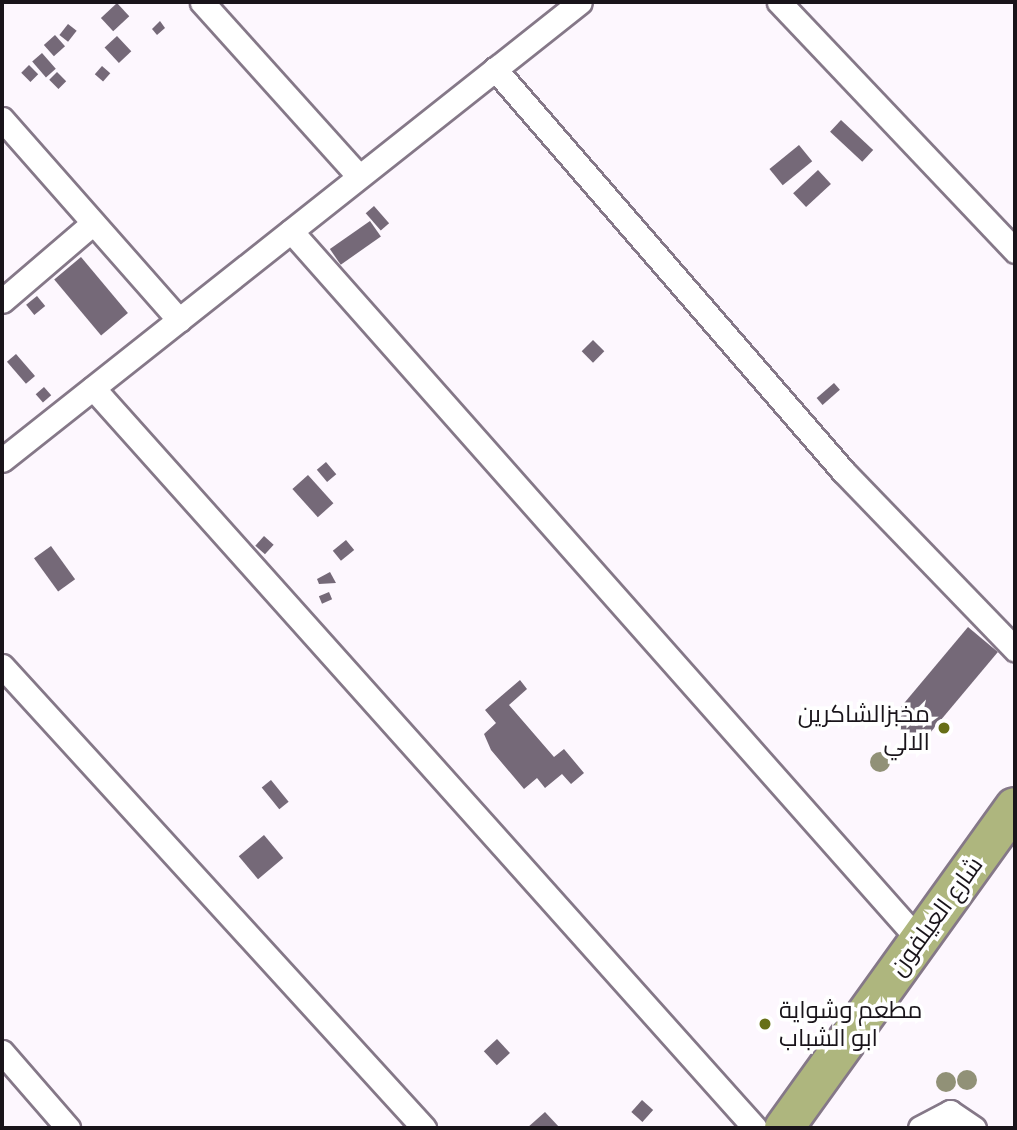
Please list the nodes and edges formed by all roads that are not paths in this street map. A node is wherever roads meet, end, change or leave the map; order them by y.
1 (202, 2) edge
2 (580, 2) edge
3 (779, 2) edge
4 (495, 69) junction
5 (2, 119) edge
6 (358, 175) junction
7 (93, 223) junction
8 (290, 231) junction
9 (1015, 251) edge
10 (2, 301) edge
11 (179, 320) junction
12 (93, 388) junction
13 (2, 460) edge
14 (1015, 649) edge
15 (2, 666) edge
16 (1015, 807) edge
17 (918, 939) junction
18 (2, 1052) edge
19 (68, 1128) edge
20 (424, 1128) edge
21 (755, 1128) edge
22 (784, 1128) edge
23 (920, 1128) edge
24 (974, 1128) edge

1 - 6 street
2 - 4 street
3 - 9 street
4 - 6 street
4 - 14 street
5 - 7 street
6 - 8 street
7 - 10 street
7 - 11 street
8 - 11 street
8 - 17 street
11 - 12 street
12 - 13 street
12 - 21 street
15 - 20 street
16 - 17 highway, شارع العيلفون
17 - 22 highway, شارع العيلفون
18 - 19 street
23 - 24 street

